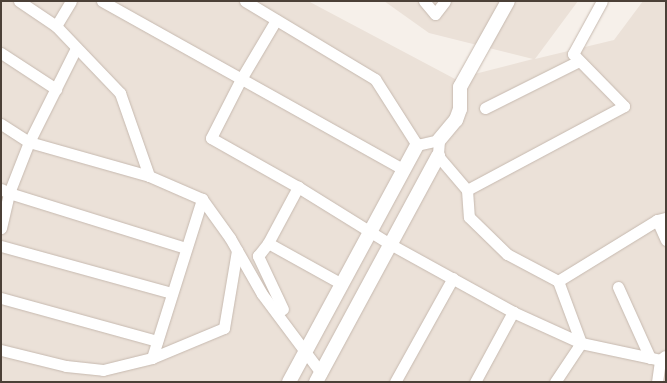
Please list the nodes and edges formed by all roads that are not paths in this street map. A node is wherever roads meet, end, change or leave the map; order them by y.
1 (18, 1) edge
2 (71, 1) edge
3 (102, 1) edge
4 (245, 1) edge
5 (424, 1) edge
6 (445, 1) edge
7 (508, 1) edge
8 (602, 1) edge
9 (276, 20) junction
10 (56, 26) junction
11 (76, 48) junction
12 (1, 54) edge
13 (579, 61) junction
14 (241, 79) junction
15 (56, 89) junction
16 (485, 108) dead end
17 (1, 124) edge
18 (439, 140) junction
19 (29, 142) junction
20 (417, 145) junction
21 (438, 156) junction
22 (404, 170) junction
23 (149, 176) junction
24 (298, 187) junction
25 (467, 190) junction
26 (5, 191) edge
27 (202, 199) junction
28 (662, 219) edge
29 (1, 228) edge
30 (370, 231) junction
31 (666, 240) edge
32 (268, 243) junction
33 (390, 244) junction
34 (1, 246) edge
35 (186, 248) junction
36 (237, 250) junction
37 (452, 278) junction
38 (558, 281) junction
39 (342, 284) junction
40 (618, 287) dead end
41 (172, 293) junction
42 (1, 298) edge
43 (284, 309) dead end
44 (513, 312) junction
45 (157, 341) junction
46 (581, 343) junction
47 (1, 350) edge
48 (305, 353) junction
49 (152, 358) junction
50 (659, 358) edge
51 (318, 377) edge
52 (289, 382) edge
53 (395, 382) edge
54 (475, 382) edge
55 (554, 382) edge
56 (657, 382) edge

1 - 10 street
2 - 10 street
3 - 14 street
4 - 9 street
5 - 6 street
7 - 18 street
8 - 13 street
9 - 14 street
9 - 20 street
10 - 11 street
11 - 15 street
11 - 23 street
12 - 15 street
13 - 16 street
13 - 25 street
14 - 22 street
14 - 24 street
15 - 19 street
17 - 19 street
18 - 20 street
18 - 21 street
19 - 23 street
19 - 26 street
20 - 22 street
21 - 25 street
21 - 33 street
22 - 30 street
23 - 27 street
24 - 30 street
24 - 32 street
25 - 38 street
26 - 29 street
26 - 35 street
27 - 35 street
27 - 36 street
28 - 31 street
28 - 38 street
30 - 33 street
30 - 39 street
32 - 39 street
32 - 43 street
33 - 37 street
33 - 51 street
34 - 41 street
35 - 41 street
36 - 48 street
36 - 49 street
37 - 44 street
37 - 53 street
38 - 46 street
39 - 48 street
40 - 50 street
41 - 45 street
42 - 45 street
44 - 46 street
44 - 54 street
45 - 49 street
46 - 50 street
46 - 55 street
47 - 49 street
48 - 51 street
48 - 52 street
50 - 56 street

